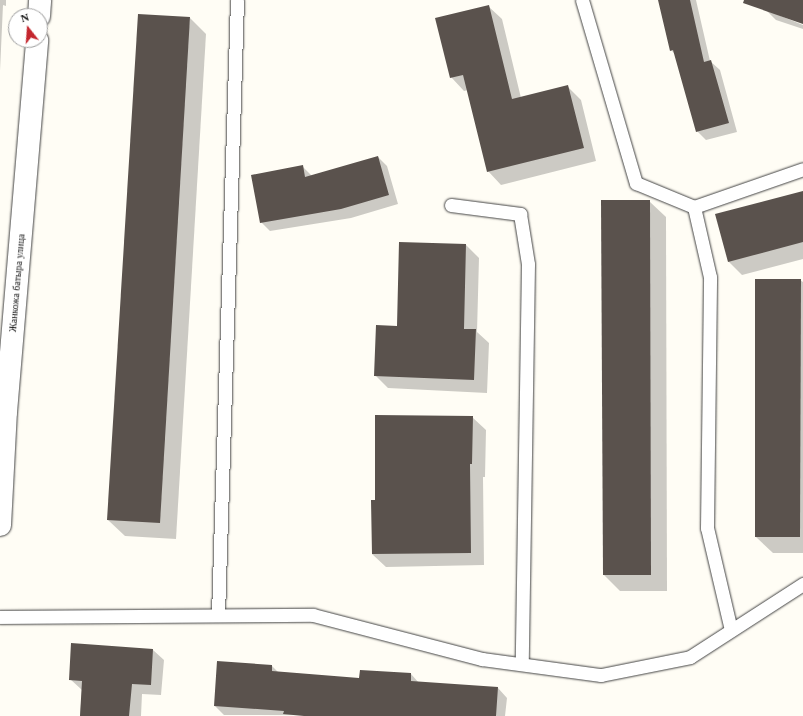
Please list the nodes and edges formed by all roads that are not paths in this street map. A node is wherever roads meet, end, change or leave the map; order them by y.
1 (237, 0) edge
2 (582, 0) edge
3 (36, 48) edge
4 (803, 170) edge
5 (451, 205) dead end
6 (694, 207) junction
7 (0, 526) edge
8 (803, 584) edge
9 (218, 615) junction
10 (0, 617) edge
11 (731, 630) junction
12 (522, 664) junction

1 - 9 lane
2 - 6 lane
3 - 7 street, Жанкожа батыра улица
4 - 6 lane
5 - 12 lane
6 - 11 lane
8 - 11 lane
9 - 10 lane
9 - 12 lane
11 - 12 lane

